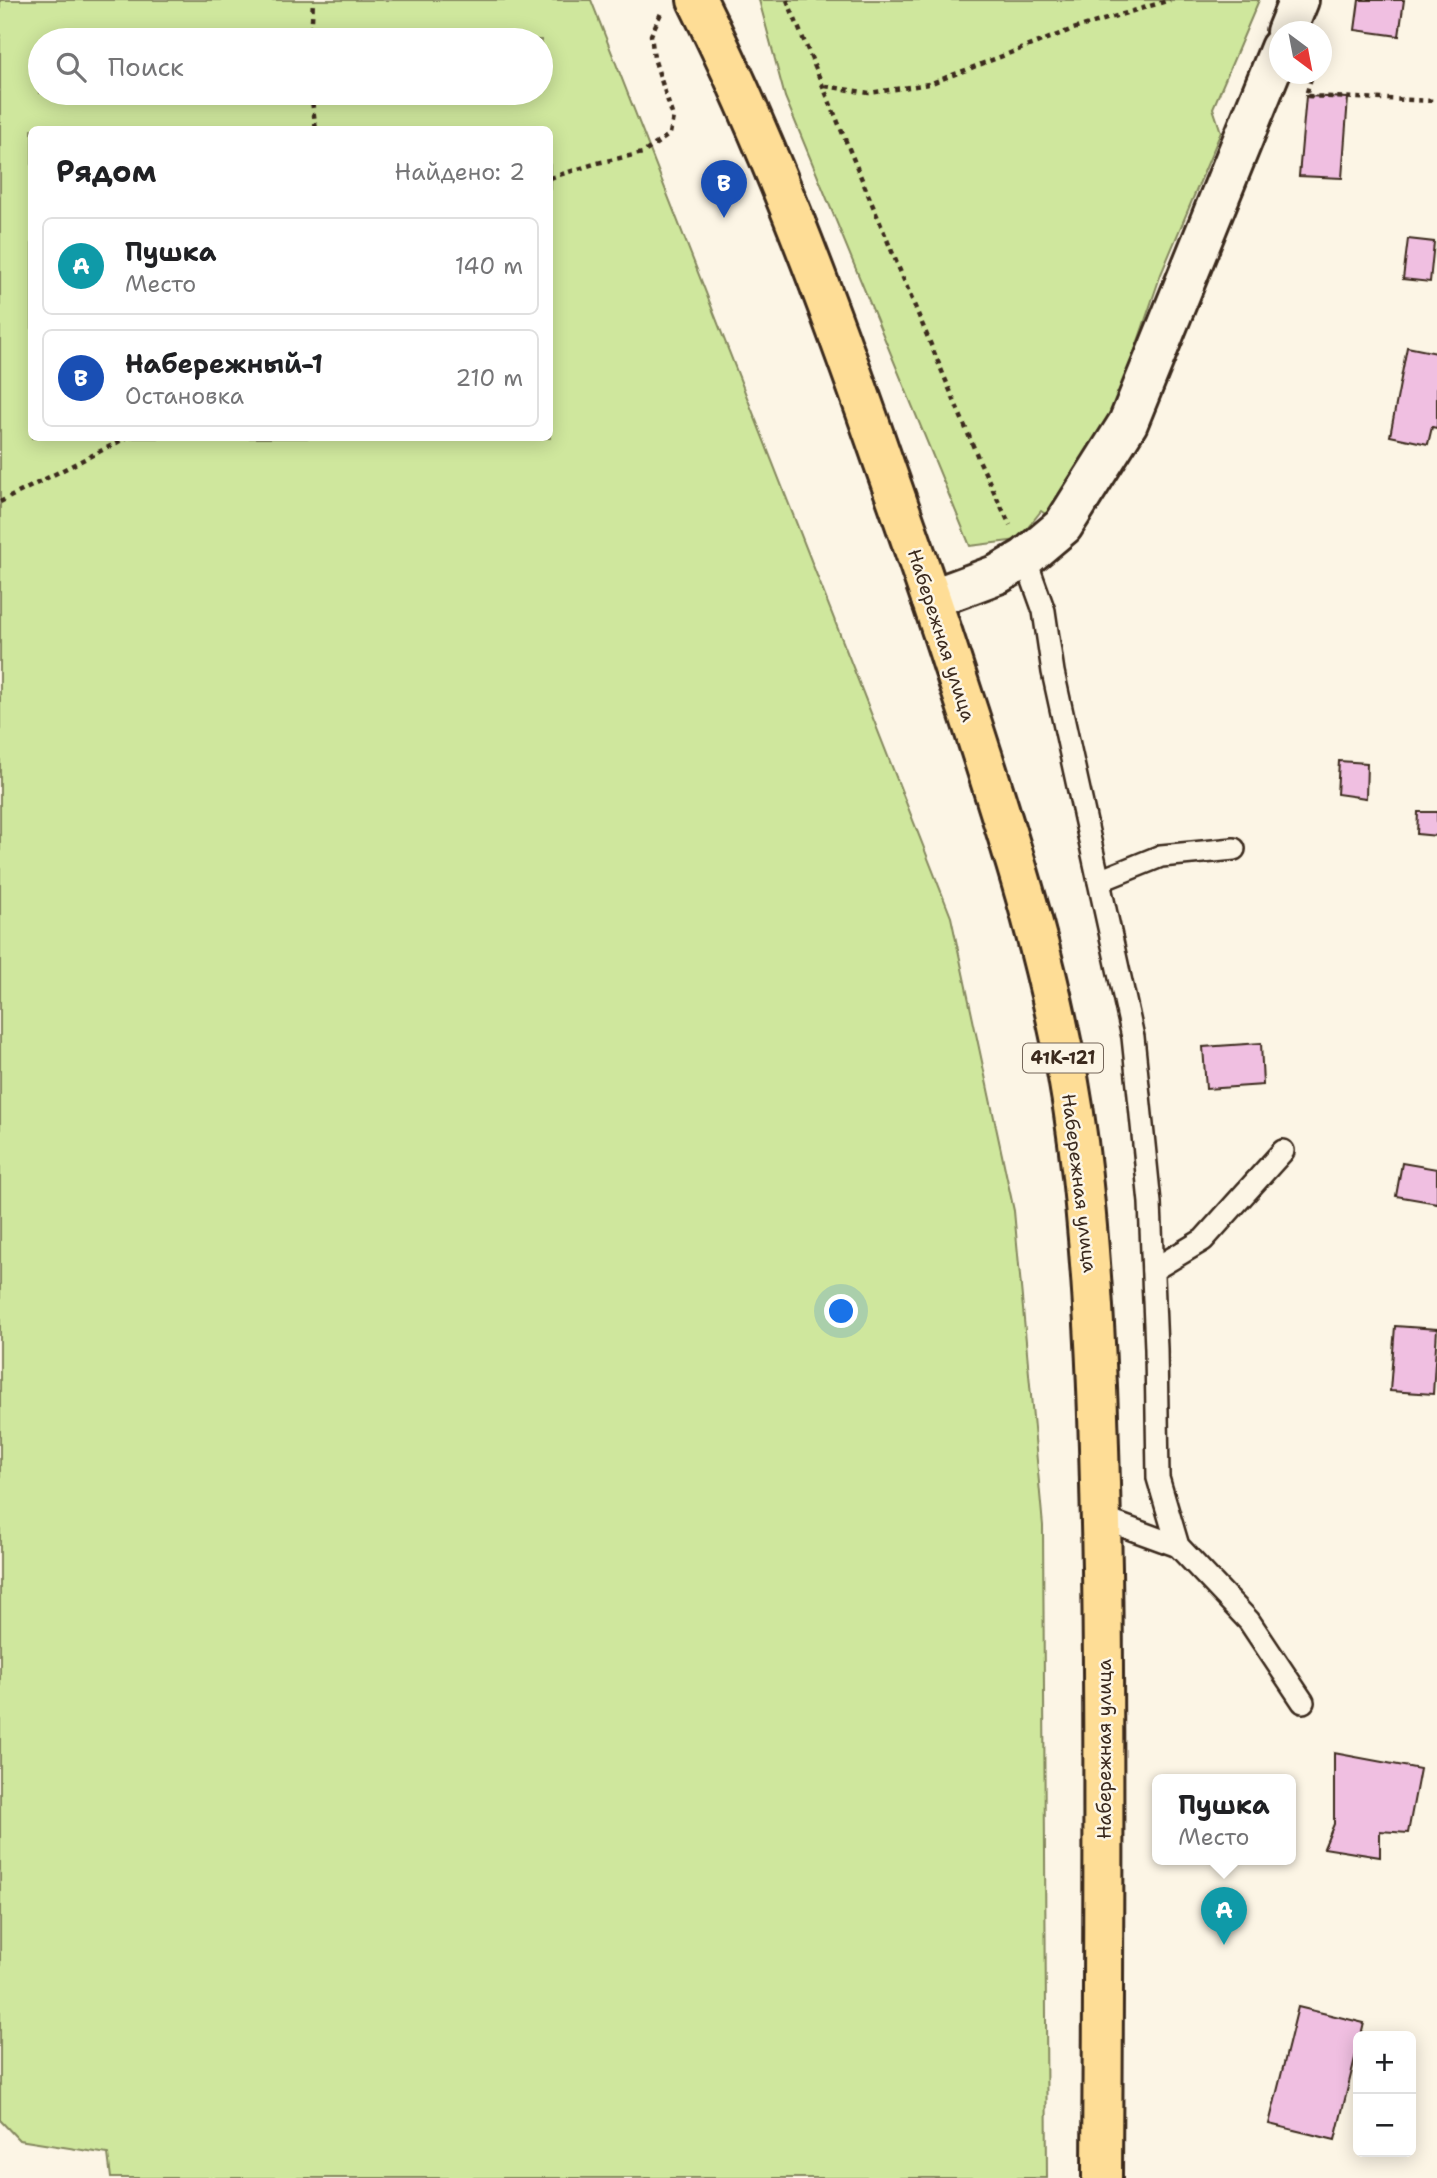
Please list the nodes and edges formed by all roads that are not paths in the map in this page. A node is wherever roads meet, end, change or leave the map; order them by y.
1 (1299, 0) edge
2 (682, 3) edge
3 (1290, 21) edge
4 (1269, 73) edge
5 (1025, 558) junction
6 (932, 598) junction
7 (1234, 849) dead end
8 (1099, 881) junction
9 (1283, 1151) dead end
10 (1153, 1270) junction
11 (1101, 1518) junction
12 (1178, 1546) junction
13 (1303, 1702) dead end
14 (1102, 2178) edge

1 - 3 street
2 - 6 main road, Набережная улица / 41К-121
4 - 5 street
5 - 6 street
5 - 8 lane
6 - 11 main road, Набережная улица / 41К-121
7 - 8 lane
8 - 10 lane
9 - 10 lane
10 - 12 lane
11 - 12 lane
11 - 14 main road, Набережная улица / 41К-121
12 - 13 lane

